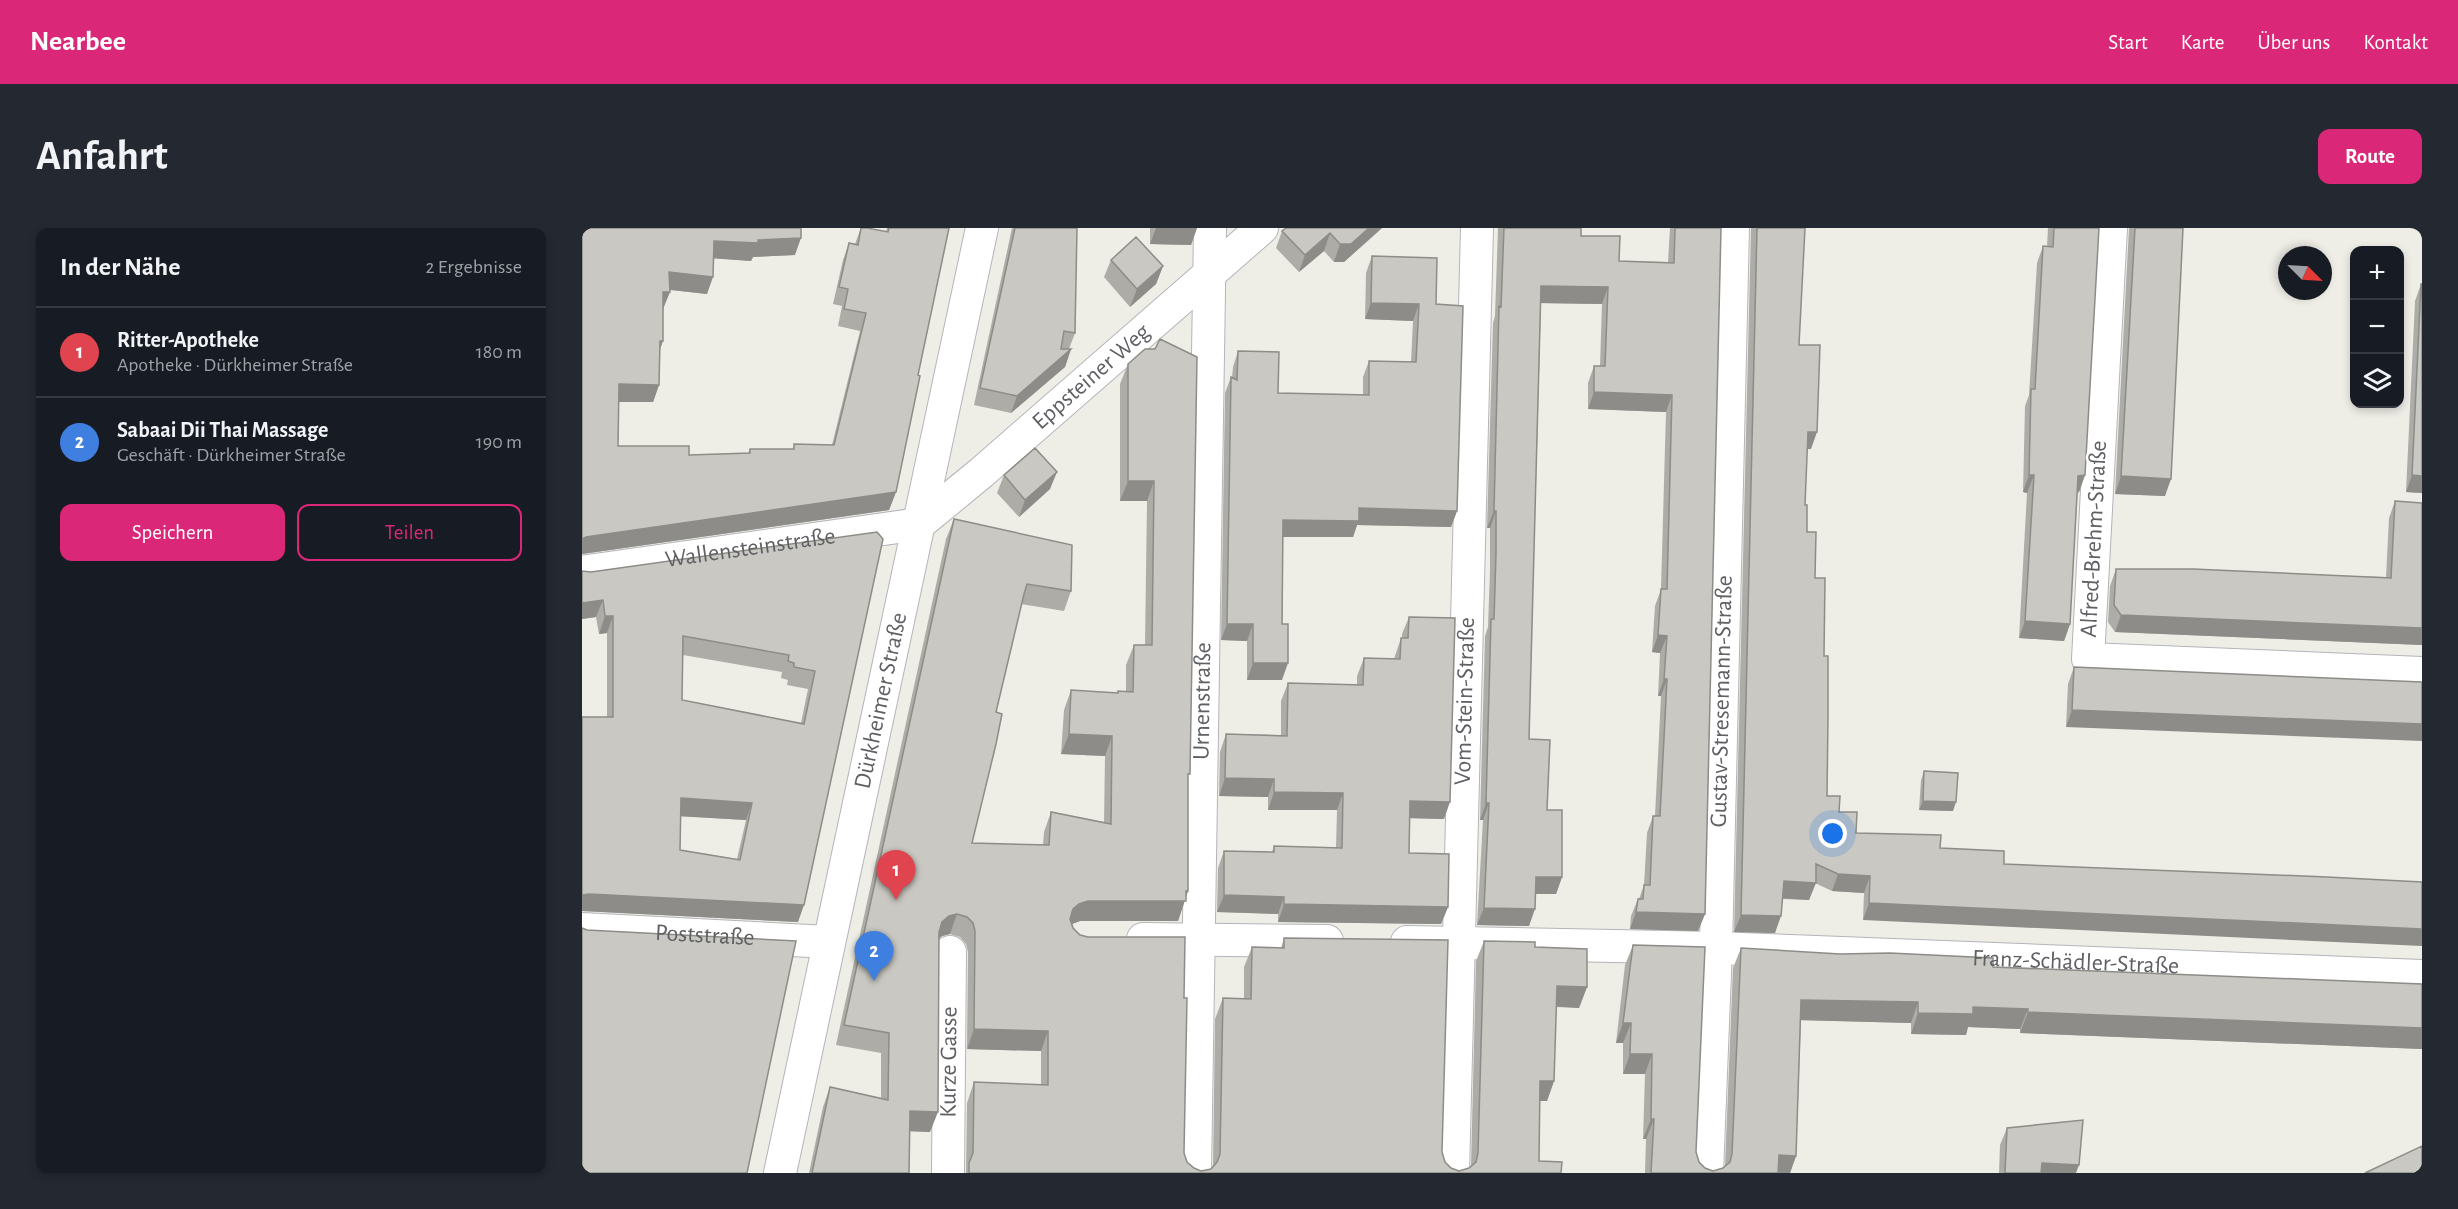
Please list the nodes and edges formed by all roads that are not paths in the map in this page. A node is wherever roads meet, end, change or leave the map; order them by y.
1 (982, 228) edge
2 (1209, 228) edge
3 (1262, 228) edge
4 (1477, 228) edge
5 (1733, 228) edge
6 (2111, 228) edge
7 (1209, 274) junction
8 (919, 524) junction
9 (582, 572) edge
10 (2422, 674) edge
11 (582, 929) edge
12 (1116, 939) edge
13 (1198, 939) junction
14 (829, 942) junction
15 (1459, 942) junction
16 (1716, 948) junction
17 (950, 952) dead end
18 (2422, 976) edge
19 (780, 1173) edge
20 (948, 1173) edge
21 (1195, 1173) edge
22 (1453, 1173) edge
23 (1707, 1173) edge

1 - 8 street, Dürkheimer Straße
2 - 7 street, Urnenstraße
3 - 7 street, Eppsteiner Weg
4 - 15 street, Vom-Stein-Straße
5 - 16 street, Gustav-Stresemann-Straße
6 - 10 street, Alfred-Brehm-Straße
7 - 8 street, Eppsteiner Weg
7 - 13 street, Urnenstraße
8 - 9 street, Wallensteinstraße
8 - 14 street, Dürkheimer Straße
11 - 14 street, Poststraße
12 - 13 street, Franz-Schädler-Straße
13 - 15 street, Franz-Schädler-Straße
13 - 21 street, Urnenstraße
14 - 19 street, Dürkheimer Straße
15 - 16 street, Franz-Schädler-Straße
15 - 22 street, Vom-Stein-Straße
16 - 18 street, Franz-Schädler-Straße
16 - 23 street, Gustav-Stresemann-Straße
17 - 20 street, Kurze Gasse

